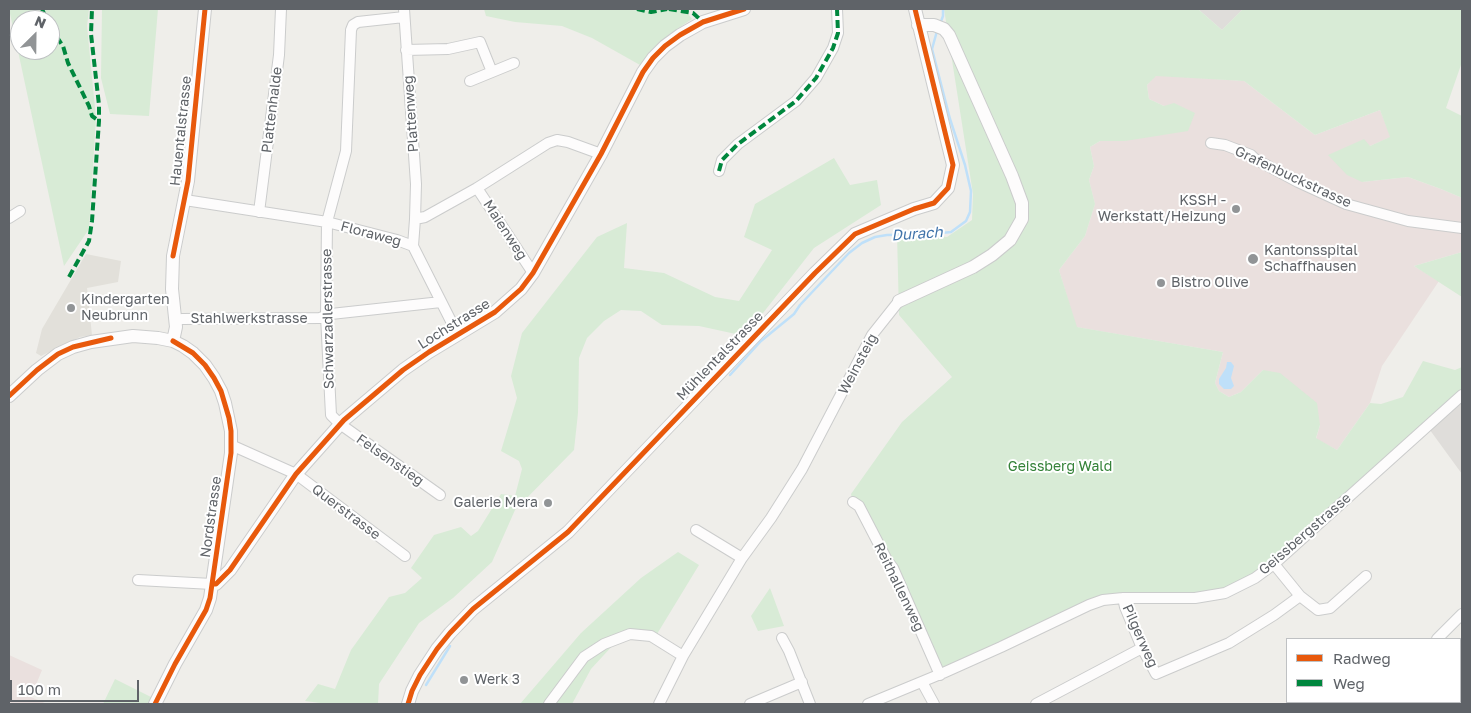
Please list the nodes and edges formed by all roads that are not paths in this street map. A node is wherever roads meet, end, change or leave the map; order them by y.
1 (205, 9) edge
2 (281, 9) edge
3 (744, 9) edge
4 (837, 9) edge
5 (915, 9) edge
6 (404, 13) edge
7 (918, 25) junction
8 (406, 50) junction
9 (514, 63) dead end
10 (492, 72) junction
11 (470, 81) dead end
12 (1211, 143) dead end
13 (601, 154) junction
14 (719, 171) dead end
15 (477, 188) junction
16 (185, 200) junction
17 (20, 211) dead end
18 (259, 212) junction
19 (9, 218) edge
20 (415, 219) junction
21 (327, 222) junction
22 (1462, 228) edge
23 (413, 246) junction
24 (533, 273) junction
25 (899, 301) joint
26 (441, 302) junction
27 (326, 316) junction
28 (175, 320) junction
29 (458, 334) junction
30 (173, 341) junction
31 (1462, 395) edge
32 (9, 396) edge
33 (340, 424) junction
34 (232, 445) junction
35 (296, 474) junction
36 (440, 494) dead end
37 (853, 502) dead end
38 (696, 530) dead end
39 (405, 556) dead end
40 (742, 558) junction
41 (1274, 564) junction
42 (1366, 576) dead end
43 (138, 580) dead end
44 (212, 584) junction
45 (1300, 596) junction
46 (1123, 598) junction
47 (1462, 614) edge
48 (782, 638) dead end
49 (1438, 638) edge
50 (1142, 648) junction
51 (683, 656) junction
52 (940, 675) junction
53 (802, 682) junction
54 (922, 682) junction
55 (872, 703) edge
56 (155, 704) edge
57 (408, 704) edge
58 (549, 704) edge
59 (659, 704) edge
60 (750, 704) edge
61 (810, 704) edge
62 (934, 704) edge
63 (1036, 704) edge

1 - 16 street, Hauentalstrasse
2 - 18 street, Plattenhalde
3 - 13 street, Lochstrasse
4 - 14 street
5 - 7 street, Mühlentalstrasse
6 - 8 street, Plattenweg
6 - 21 street, Schwarzadlerstrasse
7 - 25 street, Weinsteig
7 - 57 street, Mühlentalstrasse
8 - 10 street
8 - 20 street, Plattenweg
9 - 10 street
10 - 11 street
12 - 22 street, Grafenbuckstrasse
13 - 15 street, Floraweg
13 - 24 street, Lochstrasse
15 - 20 street, Floraweg
15 - 24 street, Maienweg
16 - 18 street, Floraweg
16 - 28 street, Hauentalstrasse
17 - 19 street
18 - 21 street, Floraweg
20 - 23 street, Floraweg
21 - 23 street, Floraweg
21 - 27 street, Schwarzadlerstrasse
23 - 26 street
24 - 29 street, Lochstrasse
25 - 40 street, Weinsteig
26 - 27 street, Stahlwerkstrasse
26 - 29 street
27 - 28 street, Stahlwerkstrasse
27 - 33 street, Schwarzadlerstrasse
28 - 30 street, Hauentalstrasse
29 - 33 street, Lochstrasse
30 - 32 street
30 - 34 street, Nordstrasse
31 - 41 street, Geissbergstrasse
33 - 35 street, Lochstrasse
33 - 36 street, Felsenstieg
34 - 35 street, Querstrasse
34 - 44 street, Nordstrasse
35 - 39 street, Querstrasse
35 - 44 street, Lochstrasse
37 - 52 street, Reithallenweg
38 - 40 street
40 - 51 street, Weinsteig
41 - 45 street
41 - 46 street, Geissbergstrasse
42 - 45 street
43 - 44 street
44 - 56 street, Nordstrasse
45 - 50 street, Pilgerweg
46 - 50 street, Pilgerweg
46 - 52 street, Geissbergstrasse
47 - 49 street
48 - 53 street
50 - 63 street
51 - 58 street
51 - 59 street, Weinsteig
52 - 54 street, Geissbergstrasse
53 - 60 street
53 - 61 street
54 - 55 street, Geissbergstrasse
54 - 62 street

